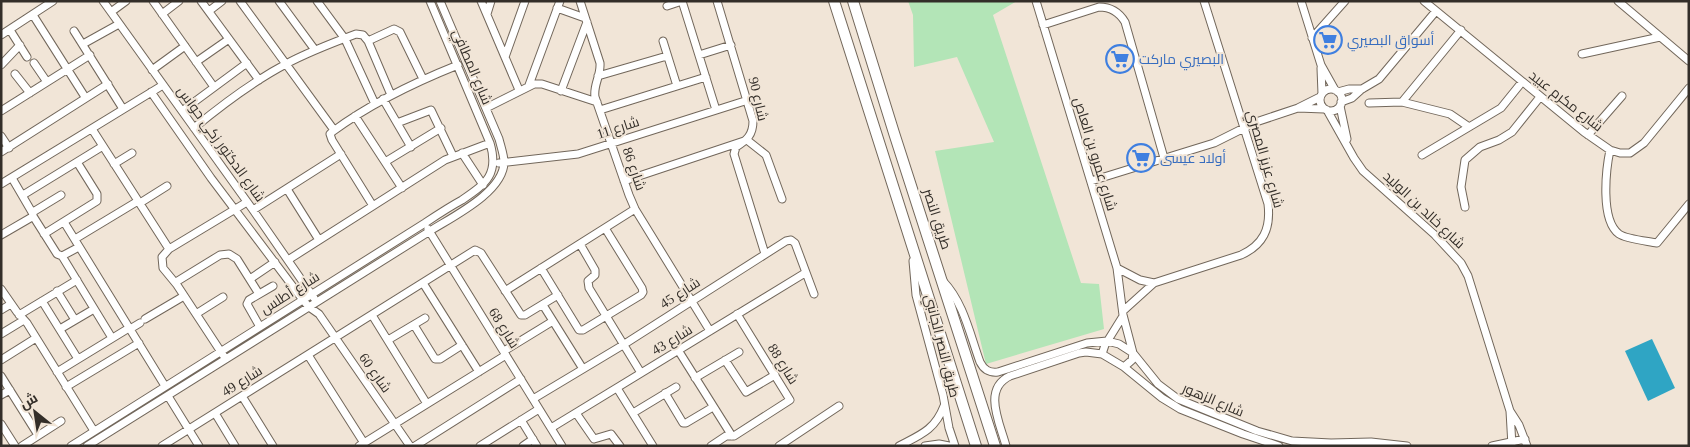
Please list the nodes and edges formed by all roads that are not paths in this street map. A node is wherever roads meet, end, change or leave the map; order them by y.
1 (53, 1) edge
2 (103, 1) edge
3 (126, 1) edge
4 (153, 1) edge
5 (179, 1) edge
6 (201, 1) edge
7 (222, 1) edge
8 (240, 1) edge
9 (279, 1) edge
10 (317, 1) edge
11 (430, 1) edge
12 (440, 1) edge
13 (481, 1) edge
14 (491, 1) edge
15 (526, 1) edge
16 (580, 1) edge
17 (682, 1) edge
18 (717, 1) edge
19 (834, 1) edge
20 (853, 1) edge
21 (1036, 1) edge
22 (1204, 1) edge
23 (1301, 1) edge
24 (1345, 1) edge
25 (1424, 1) edge
26 (1618, 1) edge
27 (559, 5) edge
28 (668, 6) dead end
29 (209, 11) junction
30 (1436, 11) junction
31 (111, 12) junction
32 (857, 13) junction
33 (162, 14) junction
34 (487, 14) junction
35 (33, 15) junction
36 (839, 18) junction
37 (586, 20) junction
38 (119, 24) junction
39 (1043, 25) junction
40 (10, 30) junction
41 (1460, 30) junction
42 (74, 31) dead end
43 (1, 36) edge
44 (1660, 37) junction
45 (1312, 38) junction
46 (229, 39) junction
47 (345, 39) junction
48 (368, 40) junction
49 (663, 41) dead end
50 (82, 44) junction
51 (20, 45) junction
52 (731, 45) junction
53 (185, 46) junction
54 (315, 50) junction
55 (1582, 54) dead end
56 (90, 55) junction
57 (699, 55) junction
58 (668, 56) junction
59 (27, 57) dead end
60 (505, 58) junction
61 (196, 62) junction
62 (1689, 62) edge
63 (34, 63) dead end
64 (246, 63) junction
65 (285, 64) junction
66 (1, 65) edge
67 (458, 65) junction
68 (1321, 65) junction
69 (68, 69) junction
70 (152, 70) junction
71 (15, 74) dead end
72 (598, 76) junction
73 (706, 77) junction
74 (423, 79) junction
75 (259, 80) junction
76 (47, 82) junction
77 (1522, 82) junction
78 (108, 84) junction
79 (163, 85) junction
80 (529, 85) junction
81 (677, 86) junction
82 (214, 87) junction
83 (1689, 88) edge
84 (1362, 89) junction
85 (519, 90) junction
86 (561, 90) junction
87 (1337, 91) junction
88 (151, 92) junction
89 (30, 93) junction
90 (391, 94) junction
91 (1321, 95) junction
92 (1622, 96) dead end
93 (85, 97) junction
94 (1540, 97) junction
95 (383, 99) junction
96 (748, 100) junction
97 (597, 102) junction
98 (1402, 102) junction
99 (1369, 103) dead end
100 (375, 104) junction
101 (1341, 104) junction
102 (486, 108) junction
103 (1298, 108) junction
104 (2, 109) edge
105 (123, 109) junction
106 (1326, 109) junction
107 (600, 110) junction
108 (716, 110) junction
109 (182, 111) junction
110 (355, 116) junction
111 (397, 123) junction
112 (1469, 127) junction
113 (92, 128) junction
114 (194, 128) junction
115 (441, 128) junction
116 (1244, 128) junction
117 (334, 130) junction
118 (1588, 135) junction
119 (1, 136) edge
120 (747, 140) junction
121 (490, 143) junction
122 (612, 143) junction
123 (103, 146) junction
124 (411, 146) junction
125 (1349, 147) junction
126 (9, 148) junction
127 (1610, 150) junction
128 (1, 152) edge
129 (132, 153) dead end
130 (462, 153) junction
131 (341, 154) junction
132 (1422, 155) dead end
133 (453, 156) junction
134 (1164, 158) junction
135 (78, 162) junction
136 (385, 162) junction
137 (504, 162) junction
138 (114, 164) junction
139 (494, 164) junction
140 (12, 178) junction
141 (624, 181) junction
142 (1091, 181) junction
143 (1, 184) edge
144 (483, 185) junction
145 (167, 186) dead end
146 (402, 188) junction
147 (287, 189) junction
148 (23, 195) junction
149 (61, 195) dead end
150 (782, 199) dead end
151 (139, 202) junction
152 (247, 202) junction
153 (1689, 204) edge
154 (373, 206) junction
155 (1465, 207) dead end
156 (235, 209) junction
157 (635, 209) junction
158 (253, 210) junction
159 (33, 214) junction
160 (64, 222) junction
161 (425, 223) junction
162 (605, 228) junction
163 (430, 231) junction
164 (44, 234) junction
165 (1, 236) edge
166 (75, 240) junction
167 (319, 240) junction
168 (580, 244) junction
169 (79, 247) junction
170 (169, 249) junction
171 (912, 250) junction
172 (766, 254) junction
173 (62, 256) junction
174 (288, 260) junction
175 (275, 262) junction
176 (451, 265) junction
177 (541, 268) junction
178 (1117, 268) junction
179 (805, 273) junction
180 (250, 279) junction
181 (77, 280) junction
182 (942, 280) junction
183 (176, 282) junction
184 (423, 282) junction
185 (1154, 283) junction
186 (273, 286) dead end
187 (2, 290) edge
188 (58, 291) junction
189 (505, 291) junction
190 (260, 294) junction
191 (814, 294) dead end
192 (312, 295) junction
193 (184, 296) junction
194 (558, 296) junction
195 (223, 297) dead end
196 (303, 300) junction
197 (42, 301) junction
198 (692, 301) junction
199 (317, 302) junction
200 (11, 304) junction
201 (542, 304) junction
202 (309, 307) junction
203 (94, 309) junction
204 (1, 310) edge
205 (1123, 313) junction
206 (196, 314) junction
207 (319, 314) junction
208 (737, 314) junction
209 (372, 315) junction
210 (606, 316) junction
211 (22, 317) junction
212 (425, 318) dead end
213 (75, 320) junction
214 (553, 321) junction
215 (414, 325) junction
216 (260, 327) junction
217 (130, 328) junction
218 (60, 329) junction
219 (710, 331) junction
220 (1, 334) edge
221 (335, 337) junction
222 (36, 338) junction
223 (112, 338) junction
224 (388, 340) junction
225 (1107, 341) junction
226 (139, 343) junction
227 (462, 345) junction
228 (623, 345) junction
229 (678, 350) junction
230 (221, 352) junction
231 (739, 352) dead end
232 (505, 353) junction
233 (1102, 354) junction
234 (1133, 354) junction
235 (308, 355) junction
236 (78, 359) junction
237 (226, 359) junction
238 (1, 360) edge
239 (725, 360) junction
240 (1124, 366) junction
241 (584, 369) junction
242 (57, 372) junction
243 (479, 372) junction
244 (641, 373) junction
245 (776, 375) junction
246 (1, 376) edge
247 (695, 378) junction
248 (521, 379) junction
249 (166, 386) junction
250 (66, 387) junction
251 (676, 387) dead end
252 (617, 388) junction
253 (10, 390) junction
254 (664, 393) junction
255 (1, 395) edge
256 (152, 395) junction
257 (168, 396) junction
258 (242, 396) junction
259 (533, 399) junction
260 (156, 402) junction
261 (427, 404) junction
262 (944, 405) junction
263 (839, 406) dead end
264 (713, 407) junction
265 (539, 409) junction
266 (1510, 411) junction
267 (576, 412) junction
268 (215, 413) junction
269 (633, 413) junction
270 (521, 420) junction
271 (61, 421) dead end
272 (396, 423) junction
273 (1, 424) edge
274 (551, 428) junction
275 (189, 429) junction
276 (94, 431) junction
277 (38, 435) junction
278 (732, 436) junction
279 (1526, 442) edge
280 (535, 443) edge
281 (361, 444) edge
282 (1511, 444) edge
283 (15, 446) edge
284 (22, 446) edge
285 (71, 446) edge
286 (87, 446) edge
287 (162, 446) edge
288 (199, 446) edge
289 (235, 446) edge
290 (273, 446) edge
291 (410, 446) edge
292 (415, 446) edge
293 (480, 446) edge
294 (523, 446) edge
295 (562, 446) edge
296 (620, 446) edge
297 (652, 446) edge
298 (711, 446) edge
299 (779, 446) edge
300 (899, 446) edge
301 (924, 446) edge
302 (949, 446) edge
303 (955, 446) edge
304 (976, 446) edge
305 (995, 446) edge
306 (1006, 446) edge
307 (1279, 446) edge
308 (1407, 446) edge
309 (1492, 446) edge

1 - 35 street
2 - 31 street, شارع الدكتور زكي حواس
3 - 31 street
4 - 33 street
5 - 33 street
6 - 29 street
7 - 29 street
8 - 65 street
9 - 54 street
10 - 47 street
11 - 67 street, شارع المطافي
12 - 102 street, شارع المطافي
13 - 34 street
14 - 34 street
15 - 60 street
16 - 37 street, شارع 86
17 - 28 street
17 - 57 street
18 - 52 street, شارع 90
19 - 36 highway
20 - 32 highway, طريق النصر
21 - 39 street, شارع عمرو بن العاص
22 - 116 street, شارع عزيز المصري
23 - 45 street
24 - 45 street
25 - 30 street, شارع مكرم عبيد
26 - 44 street
27 - 37 street
27 - 80 street
29 - 46 street
30 - 41 street, شارع مكرم عبيد
30 - 84 street
31 - 38 street, شارع الدكتور زكي حواس
32 - 36 highway
32 - 182 highway, طريق النصر
33 - 53 street
34 - 60 street
35 - 40 street
35 - 69 street
36 - 171 highway
37 - 72 street, شارع 86
37 - 86 street
38 - 50 street
38 - 70 street, شارع الدكتور زكي حواس
39 - 134 street
39 - 142 street, شارع عمرو بن العاص
40 - 43 street
40 - 51 street
41 - 77 street, شارع مكرم عبيد
41 - 98 street
42 - 50 street
44 - 55 street
44 - 62 street
45 - 68 street
46 - 61 street
46 - 64 street
47 - 48 street
47 - 54 street
47 - 100 street
48 - 74 street
48 - 90 street
49 - 58 street
50 - 56 street
51 - 59 street
51 - 66 street
52 - 57 street
52 - 96 street, شارع 90
53 - 61 street
53 - 70 street
54 - 65 street
56 - 69 street
56 - 78 street
57 - 73 street
58 - 72 street
58 - 81 street
60 - 85 street
61 - 82 street
63 - 76 street
64 - 75 street
64 - 82 street
65 - 75 street
65 - 117 street
67 - 74 street
67 - 121 street, شارع المطافي
68 - 87 street
68 - 91 street
69 - 76 street
69 - 93 street
70 - 79 street, شارع الدكتور زكي حواس
71 - 89 street
72 - 97 street, شارع 86
73 - 81 street
73 - 108 street
74 - 90 street
75 - 114 street
76 - 89 street
77 - 94 street, شارع مكرم عبيد
77 - 112 street
78 - 93 street
78 - 105 street
79 - 88 street
79 - 109 street, شارع الدكتور زكي حواس
80 - 85 street
80 - 86 street
81 - 107 street
82 - 109 street
83 - 127 street, شارع مكرم عبيد
84 - 87 street
84 - 101 street
85 - 102 street
86 - 97 street
87 - 91 street
87 - 101 street
88 - 105 street
88 - 156 street, شارع الدكتور زكي حواس
89 - 104 street
90 - 95 street
91 - 103 street
91 - 106 street
92 - 118 street
93 - 126 street
94 - 118 street, شارع مكرم عبيد
94 - 155 street
95 - 100 street
95 - 111 street
96 - 108 street, شارع 11
96 - 120 street, شارع 90
97 - 107 street, شارع 86
98 - 99 street
98 - 112 street
100 - 110 street
101 - 106 street
101 - 125 street, شارع خالد بن الوليد
102 - 137 street, شارع المطافي
103 - 106 street
103 - 116 street
105 - 113 street
106 - 125 street, شارع خالد بن الوليد
107 - 122 street, شارع 86
108 - 122 street, شارع 11
109 - 114 street, شارع الدكتور زكي حواس
110 - 117 street
110 - 136 street
111 - 115 street
111 - 124 street
112 - 132 street
113 - 123 street
113 - 140 street
114 - 152 street, شارع الدكتور زكي حواس
115 - 124 street
115 - 133 street
116 - 134 street
116 - 185 street, شارع عزيز المصري
117 - 131 street
118 - 127 street, شارع مكرم عبيد
119 - 126 street
120 - 141 street
120 - 150 street
120 - 172 street, شارع 90
121 - 130 street
121 - 139 street
122 - 137 street, شارع 11
122 - 141 street, شارع 86
123 - 135 street
123 - 138 street
124 - 136 street
125 - 266 street, شارع خالد بن الوليد
126 - 128 street
127 - 153 street
129 - 138 street
130 - 133 street
130 - 144 street
131 - 147 street
131 - 154 street
133 - 146 street
134 - 142 street
135 - 148 street
135 - 160 street
136 - 146 street
137 - 139 street, شارع 11
137 - 163 street, شارع أطلس
138 - 151 street
139 - 144 street, شارع أطلس
140 - 143 street
140 - 148 street
141 - 157 street, شارع 86
142 - 178 street, شارع عمرو بن العاص
144 - 161 street, شارع أطلس
145 - 151 street
146 - 154 street
147 - 158 street
147 - 167 street
148 - 159 street
149 - 159 street
151 - 166 street
151 - 170 street
152 - 156 street
152 - 158 street, شارع الدكتور زكي حواس
154 - 167 street
156 - 170 street
156 - 175 street, شارع الدكتور زكي حواس
157 - 162 street
157 - 198 street, شارع 86
158 - 174 street, شارع الدكتور زكي حواس
159 - 164 street
159 - 165 street
160 - 164 street
160 - 166 street
161 - 163 street, شارع 68
161 - 192 street, شارع أطلس
162 - 168 street
162 - 210 street
163 - 176 street, شارع 68
163 - 199 street, شارع أطلس
164 - 173 street
166 - 169 street
167 - 174 street
168 - 177 street
168 - 210 street
169 - 173 street
169 - 217 street
170 - 183 street
171 - 262 street, طريق النصر الجانبي
171 - 304 highway
172 - 179 street, شارع 45
172 - 198 street, شارع 45
173 - 181 street
174 - 192 street, شارع الدكتور زكي حواس
175 - 180 street
175 - 196 street, شارع الدكتور زكي حواس
176 - 184 street, شارع 49
176 - 189 street, شارع 49
176 - 232 street, شارع 68
177 - 189 street
177 - 194 street
178 - 185 street
178 - 205 street, شارع عمرو بن العاص
179 - 191 street, شارع 45
179 - 208 street, شارع 43
180 - 183 street
180 - 190 street
181 - 188 street
181 - 203 street
182 - 225 street
182 - 305 highway, طريق النصر
183 - 193 street
184 - 209 street, شارع 49
184 - 227 street
185 - 205 street, شارع عزيز المصري
186 - 190 street
187 - 200 street
188 - 197 street
188 - 213 street
189 - 201 street
190 - 216 street
192 - 196 street, شارع أطلس
192 - 199 street, شارع الدكتور زكي حواس
193 - 206 street
193 - 217 street
194 - 201 street
194 - 210 street
195 - 206 street
196 - 202 street, شارع الدكتور زكي حواس
196 - 216 street, شارع أطلس
197 - 211 street
197 - 218 street
198 - 219 street, شارع 86
198 - 228 street, شارع 45
199 - 202 street, شارع أطلس
199 - 207 street, شارع 60
200 - 204 street
200 - 211 street
201 - 214 street
202 - 207 street, شارع 60
202 - 237 street, شارع أطلس
203 - 213 street
203 - 223 street
205 - 225 street
205 - 234 street, شارع عمرو بن العاص
206 - 230 street
207 - 221 street, شارع 60
208 - 219 street, شارع 43
208 - 245 street, شارع 88
209 - 221 street, شارع 49
209 - 224 street
210 - 228 street
211 - 220 street
211 - 222 street
212 - 215 street
213 - 218 street
214 - 232 street
214 - 241 street
215 - 224 street
215 - 227 street
216 - 230 street, شارع أطلس
217 - 223 street
217 - 226 street
218 - 236 street
219 - 229 street, شارع 43
221 - 235 street, شارع 49
221 - 272 street, شارع 60
222 - 238 street
222 - 242 street
223 - 236 street
224 - 261 street
225 - 233 street
225 - 234 street, شارع الزهور
226 - 249 street
226 - 250 street
227 - 243 street
228 - 241 street, شارع 45
228 - 244 street
229 - 244 street, شارع 43
229 - 247 street
230 - 237 street
230 - 249 street, شارع أطلس
231 - 239 street
232 - 243 street
232 - 248 street, شارع 68
233 - 240 street, شارع الزهور
233 - 306 street, شارع الزهور
234 - 240 street
234 - 308 street, شارع الزهور
235 - 258 street, شارع 49
235 - 281 street
236 - 242 street
237 - 257 street, شارع أطلس
239 - 245 street
239 - 247 street
240 - 307 street, شارع الزهور
241 - 259 street, شارع 45
242 - 250 street
243 - 261 street
244 - 252 street, شارع 43
245 - 278 street, شارع 88
246 - 253 street
247 - 264 street
248 - 259 street, شارع 68
248 - 292 street
249 - 256 street, شارع أطلس
250 - 276 street
251 - 254 street
252 - 267 street, شارع 43
252 - 269 street
253 - 255 street
253 - 277 street
254 - 264 street
254 - 269 street
256 - 260 street
256 - 276 street, شارع أطلس
257 - 260 street, شارع أطلس
257 - 275 street
258 - 268 street, شارع 49
258 - 290 street
259 - 265 street, شارع 68
260 - 286 street, شارع أطلس
261 - 272 street
262 - 300 street
262 - 303 street, طريق النصر الجانبي
263 - 299 street
264 - 278 street
265 - 270 street
265 - 274 street, شارع 68
266 - 279 street, شارع خالد بن الوليد
266 - 282 street, شارع خالد بن الوليد
267 - 274 street, شارع 43
267 - 296 street
268 - 275 street, شارع 49
268 - 289 street
269 - 297 street
270 - 280 street
270 - 293 street
271 - 277 street
272 - 281 street
272 - 291 street, شارع 60
273 - 283 street
274 - 295 street, شارع 68
275 - 287 street, شارع 49
275 - 288 street
276 - 285 street, شارع أطلس
277 - 284 street
278 - 298 street, شارع 88
279 - 282 street
280 - 294 street
282 - 309 street
301 - 302 street

